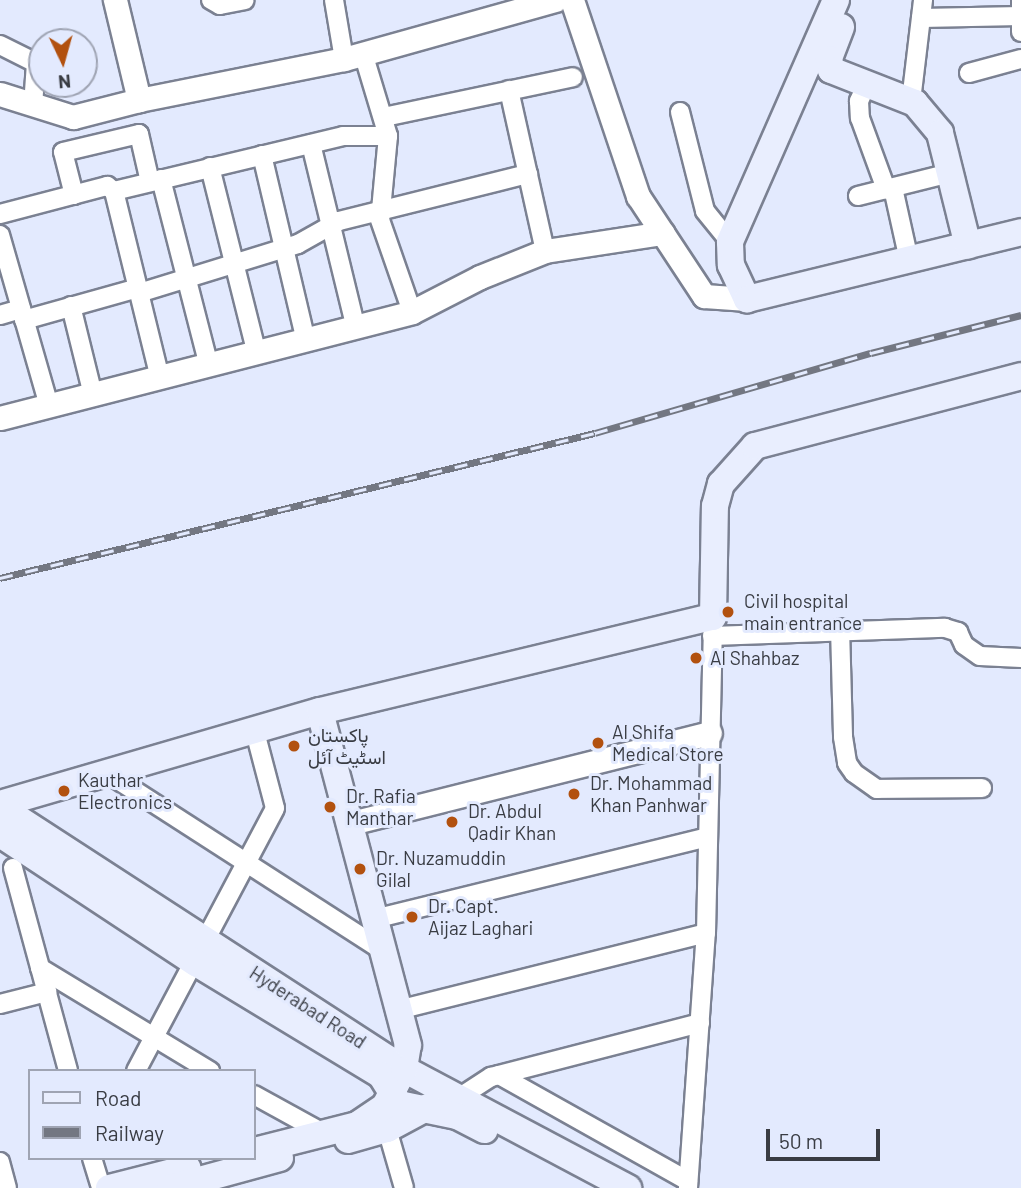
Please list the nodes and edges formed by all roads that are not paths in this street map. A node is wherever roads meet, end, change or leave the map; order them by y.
1 (116, 0) edge
2 (211, 0) edge
3 (245, 0) edge
4 (334, 0) edge
5 (555, 0) edge
6 (572, 0) edge
7 (836, 0) edge
8 (851, 0) edge
9 (923, 0) edge
10 (1021, 16) edge
11 (921, 18) junction
12 (0, 45) edge
13 (354, 56) junction
14 (1021, 59) edge
15 (969, 73) dead end
16 (573, 77) dead end
17 (866, 86) junction
18 (509, 90) junction
19 (0, 94) edge
20 (139, 100) junction
21 (911, 101) junction
22 (33, 106) junction
23 (112, 107) junction
24 (680, 112) dead end
25 (384, 117) junction
26 (388, 136) junction
27 (119, 138) junction
28 (311, 144) junction
29 (262, 155) junction
30 (210, 167) junction
31 (950, 173) junction
32 (528, 174) junction
33 (155, 180) junction
34 (890, 188) junction
35 (114, 191) junction
36 (74, 195) junction
37 (858, 197) dead end
38 (381, 211) junction
39 (0, 214) edge
40 (330, 226) junction
41 (1021, 232) edge
42 (663, 233) junction
43 (0, 235) edge
44 (730, 242) junction
45 (968, 246) junction
46 (283, 249) junction
47 (545, 251) junction
48 (909, 260) junction
49 (234, 264) junction
50 (186, 278) junction
51 (138, 291) junction
52 (747, 299) junction
53 (71, 306) junction
54 (412, 312) junction
55 (23, 314) junction
56 (0, 315) edge
57 (356, 328) junction
58 (306, 341) junction
59 (257, 354) junction
60 (209, 366) junction
61 (1021, 376) edge
62 (160, 379) junction
63 (93, 396) junction
64 (49, 406) junction
65 (0, 418) edge
66 (712, 626) junction
67 (840, 628) junction
68 (1021, 658) edge
69 (320, 711) junction
70 (254, 728) junction
71 (710, 733) junction
72 (104, 771) junction
73 (982, 788) dead end
74 (0, 806) edge
75 (351, 824) junction
76 (0, 834) edge
77 (708, 837) junction
78 (13, 864) edge
79 (246, 864) junction
80 (374, 919) junction
81 (706, 933) junction
82 (382, 950) junction
83 (202, 953) junction
84 (40, 968) junction
85 (47, 992) junction
86 (0, 1004) edge
87 (398, 1010) junction
88 (700, 1023) junction
89 (153, 1040) junction
90 (67, 1069) edge
91 (136, 1069) edge
92 (205, 1069) edge
93 (404, 1069) junction
94 (499, 1075) junction
95 (435, 1083) junction
96 (393, 1093) junction
97 (256, 1096) edge
98 (460, 1097) junction
99 (422, 1111) junction
100 (387, 1129) junction
101 (323, 1133) junction
102 (256, 1150) edge
103 (93, 1160) edge
104 (217, 1160) edge
105 (0, 1162) edge
106 (688, 1185) edge
107 (7, 1188) edge
108 (101, 1188) edge
109 (109, 1188) edge
110 (170, 1188) edge
111 (404, 1188) edge
112 (594, 1188) edge
113 (628, 1188) edge

1 - 20 street
2 - 3 street
4 - 13 street
5 - 13 street
6 - 42 street
7 - 44 main road
8 - 17 main road
9 - 11 street
10 - 11 street
11 - 21 street
12 - 22 street
13 - 20 street
13 - 25 street
14 - 15 street
16 - 18 street
17 - 21 main road
17 - 34 street
18 - 25 street
18 - 32 street
19 - 22 street
20 - 23 street
21 - 31 main road
22 - 23 street
23 - 27 street
24 - 44 street
25 - 26 street
26 - 28 street
26 - 38 street
27 - 33 street
27 - 36 street
28 - 29 street
28 - 40 street
29 - 30 street
29 - 46 street
30 - 33 street
30 - 49 street
31 - 34 street
31 - 45 main road
32 - 38 street
32 - 47 street
33 - 35 street
33 - 50 street
34 - 37 street
34 - 48 street
35 - 36 street
35 - 51 street
36 - 39 street
38 - 40 street
38 - 54 street
40 - 46 street
40 - 57 street
41 - 45 main road
42 - 47 street
42 - 52 street
43 - 55 street
44 - 52 main road
45 - 48 main road
46 - 49 street
46 - 58 street
47 - 54 street
48 - 52 main road
49 - 50 street
49 - 59 street
50 - 51 street
50 - 60 street
51 - 53 street
51 - 62 street
53 - 55 street
53 - 63 street
54 - 57 street
55 - 56 street
55 - 64 street
57 - 58 street
58 - 59 street
59 - 60 street
60 - 62 street
61 - 66 main road
62 - 63 street
63 - 64 street
64 - 65 street
66 - 67 street
66 - 69 main road
66 - 71 street
67 - 68 street
67 - 73 street
69 - 70 main road
69 - 75 main road
70 - 72 main road
70 - 79 street
71 - 75 street
71 - 77 street
72 - 74 main road
72 - 79 street
74 - 83 main road, Hyderabad Road
75 - 80 main road
76 - 78 main road, Hyderabad Road
77 - 80 street
77 - 81 street
78 - 83 main road, Hyderabad Road
78 - 84 street
79 - 82 street
79 - 83 street
80 - 82 main road
81 - 87 street
81 - 88 street
82 - 87 main road
83 - 89 street
83 - 93 main road, Hyderabad Road
83 - 96 main road, Hyderabad Road
84 - 85 street
84 - 89 street
85 - 86 street
85 - 90 street
87 - 93 main road
88 - 94 street
88 - 106 street
89 - 91 street
89 - 92 street
93 - 95 main road, Hyderabad Road
93 - 96 main road
94 - 98 street
94 - 106 street
95 - 98 main road, Hyderabad Road
95 - 99 main road
96 - 99 main road, Hyderabad Road
96 - 101 main road
97 - 101 street
98 - 113 main road, Hyderabad Road
99 - 100 main road
99 - 112 main road, Hyderabad Road
100 - 110 main road
100 - 111 street
101 - 102 main road
103 - 108 street
104 - 109 main road
105 - 107 street

